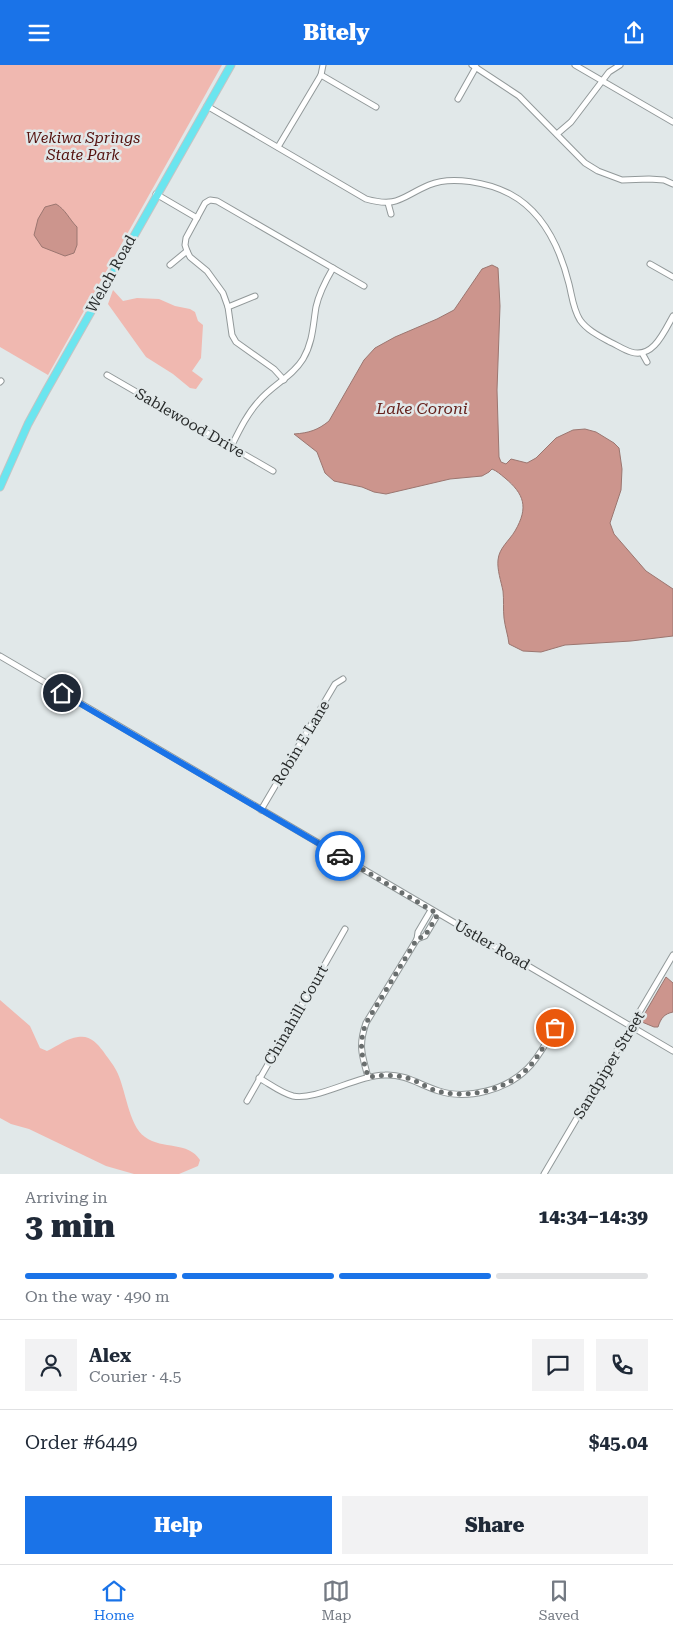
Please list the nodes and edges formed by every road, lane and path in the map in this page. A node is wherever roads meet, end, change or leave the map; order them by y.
1 (230, 65) edge
2 (323, 65) edge
3 (575, 65) edge
4 (620, 65) edge
5 (474, 66) edge
6 (321, 75) junction
7 (602, 81) junction
8 (458, 99) dead end
9 (207, 106) junction
10 (376, 107) dead end
11 (673, 122) edge
12 (557, 134) junction
13 (278, 147) junction
14 (673, 184) edge
15 (156, 194) junction
16 (388, 203) junction
17 (391, 214) dead end
18 (197, 218) junction
19 (187, 251) junction
20 (650, 264) dead end
21 (170, 265) dead end
22 (333, 268) junction
23 (673, 277) edge
24 (364, 286) dead end
25 (255, 296) dead end
26 (228, 307) junction
27 (673, 316) edge
28 (642, 353) junction
29 (646, 362) dead end
30 (107, 375) dead end
31 (284, 380) junction
32 (231, 447) junction
33 (273, 471) dead end
34 (0, 487) edge
35 (0, 656) edge
36 (343, 679) dead end
37 (261, 810) junction
38 (431, 910) junction
39 (438, 914) junction
40 (422, 924) junction
41 (345, 929) dead end
42 (430, 929) junction
43 (417, 939) junction
44 (673, 955) edge
45 (632, 1027) junction
46 (555, 1028) dead end
47 (673, 1051) edge
48 (368, 1077) junction
49 (259, 1078) junction
50 (247, 1101) dead end
51 (544, 1174) edge

1 - 9 main road, Welch Road
2 - 6 street
3 - 7 street
4 - 7 street
5 - 8 street
5 - 12 street
6 - 10 street
6 - 13 street
7 - 11 street
7 - 12 street
9 - 13 street
9 - 15 main road, Welch Road
12 - 14 street
13 - 16 street
15 - 18 street
15 - 34 main road, Welch Road
16 - 17 street
16 - 28 street
18 - 19 street
18 - 22 street
19 - 21 street
19 - 26 street
20 - 23 street
22 - 24 street
22 - 31 street
25 - 26 street
26 - 31 street
27 - 28 street
28 - 29 street
30 - 32 street, Sablewood Drive
31 - 32 street
32 - 33 street, Sablewood Drive
35 - 37 street, Ustler Road
36 - 37 street, Robin E Lane
37 - 38 street, Ustler Road
38 - 39 street, Ustler Road
38 - 40 street
39 - 42 street
39 - 45 street, Ustler Road
40 - 42 street
40 - 43 street
41 - 49 street, Chinahill Court
42 - 43 street
43 - 48 street
44 - 45 street, Sandpiper Street
45 - 47 street, Ustler Road
45 - 51 street, Sandpiper Street
46 - 48 street
48 - 49 street
49 - 50 street, Chinahill Court

